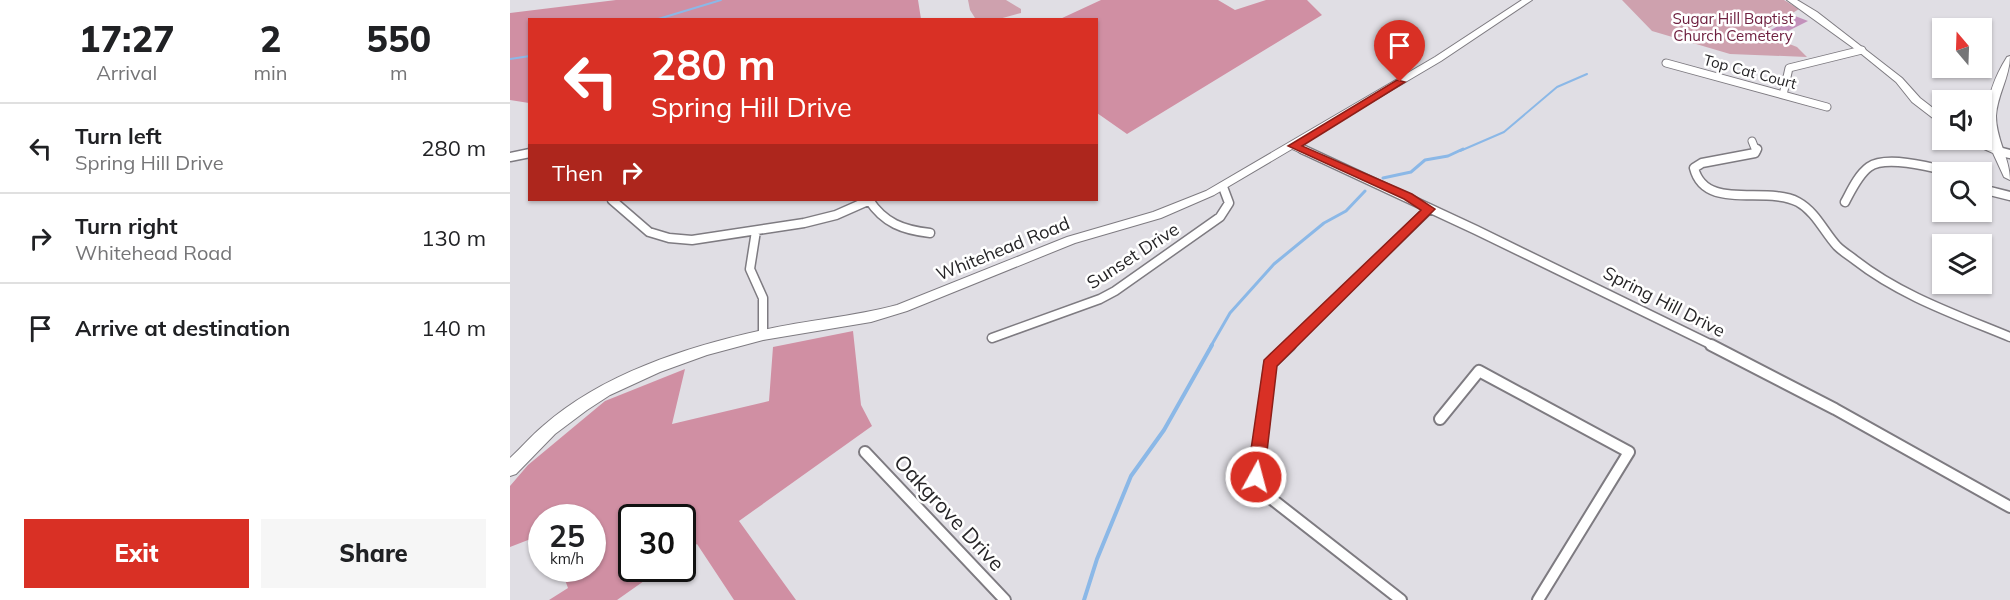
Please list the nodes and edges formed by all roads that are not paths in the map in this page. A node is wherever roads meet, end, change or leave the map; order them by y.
1 (1528, 0) edge
2 (1791, 0) edge
3 (1862, 50) junction
4 (2010, 59) edge
5 (1666, 63) dead end
6 (1783, 95) junction
7 (1827, 107) dead end
8 (1932, 112) edge
9 (1752, 141) dead end
10 (1294, 146) junction
11 (1993, 150) junction
12 (528, 153) edge
13 (2010, 154) edge
14 (510, 157) edge
15 (1932, 169) edge
16 (2010, 177) edge
17 (1223, 187) junction
18 (1992, 192) edge
19 (2010, 196) edge
20 (613, 201) edge
21 (867, 201) edge
22 (870, 201) edge
23 (1845, 202) dead end
24 (1430, 209) junction
25 (756, 231) junction
26 (930, 233) dead end
27 (763, 335) junction
28 (2010, 337) edge
29 (992, 338) dead end
30 (1440, 420) dead end
31 (865, 452) dead end
32 (510, 469) edge
33 (2010, 507) edge
34 (1005, 600) edge
35 (1401, 600) edge
36 (1538, 600) edge

1 - 10 street, Whitehead Road
2 - 3 street
3 - 6 street
3 - 8 street
4 - 11 street
5 - 6 street, Top Cat Court
6 - 7 street, Top Cat Court
9 - 28 street
10 - 17 street, Whitehead Road
10 - 24 street, Spring Hill Drive
11 - 13 street
11 - 16 street
12 - 14 street
15 - 23 street
17 - 27 street, Whitehead Road
17 - 29 street, Sunset Drive
18 - 19 street
20 - 25 street
21 - 25 street
22 - 26 street
24 - 33 street, Spring Hill Drive
24 - 35 street
25 - 27 street
27 - 32 street, Whitehead Road
30 - 36 street
31 - 34 street, Oakgrove Drive

